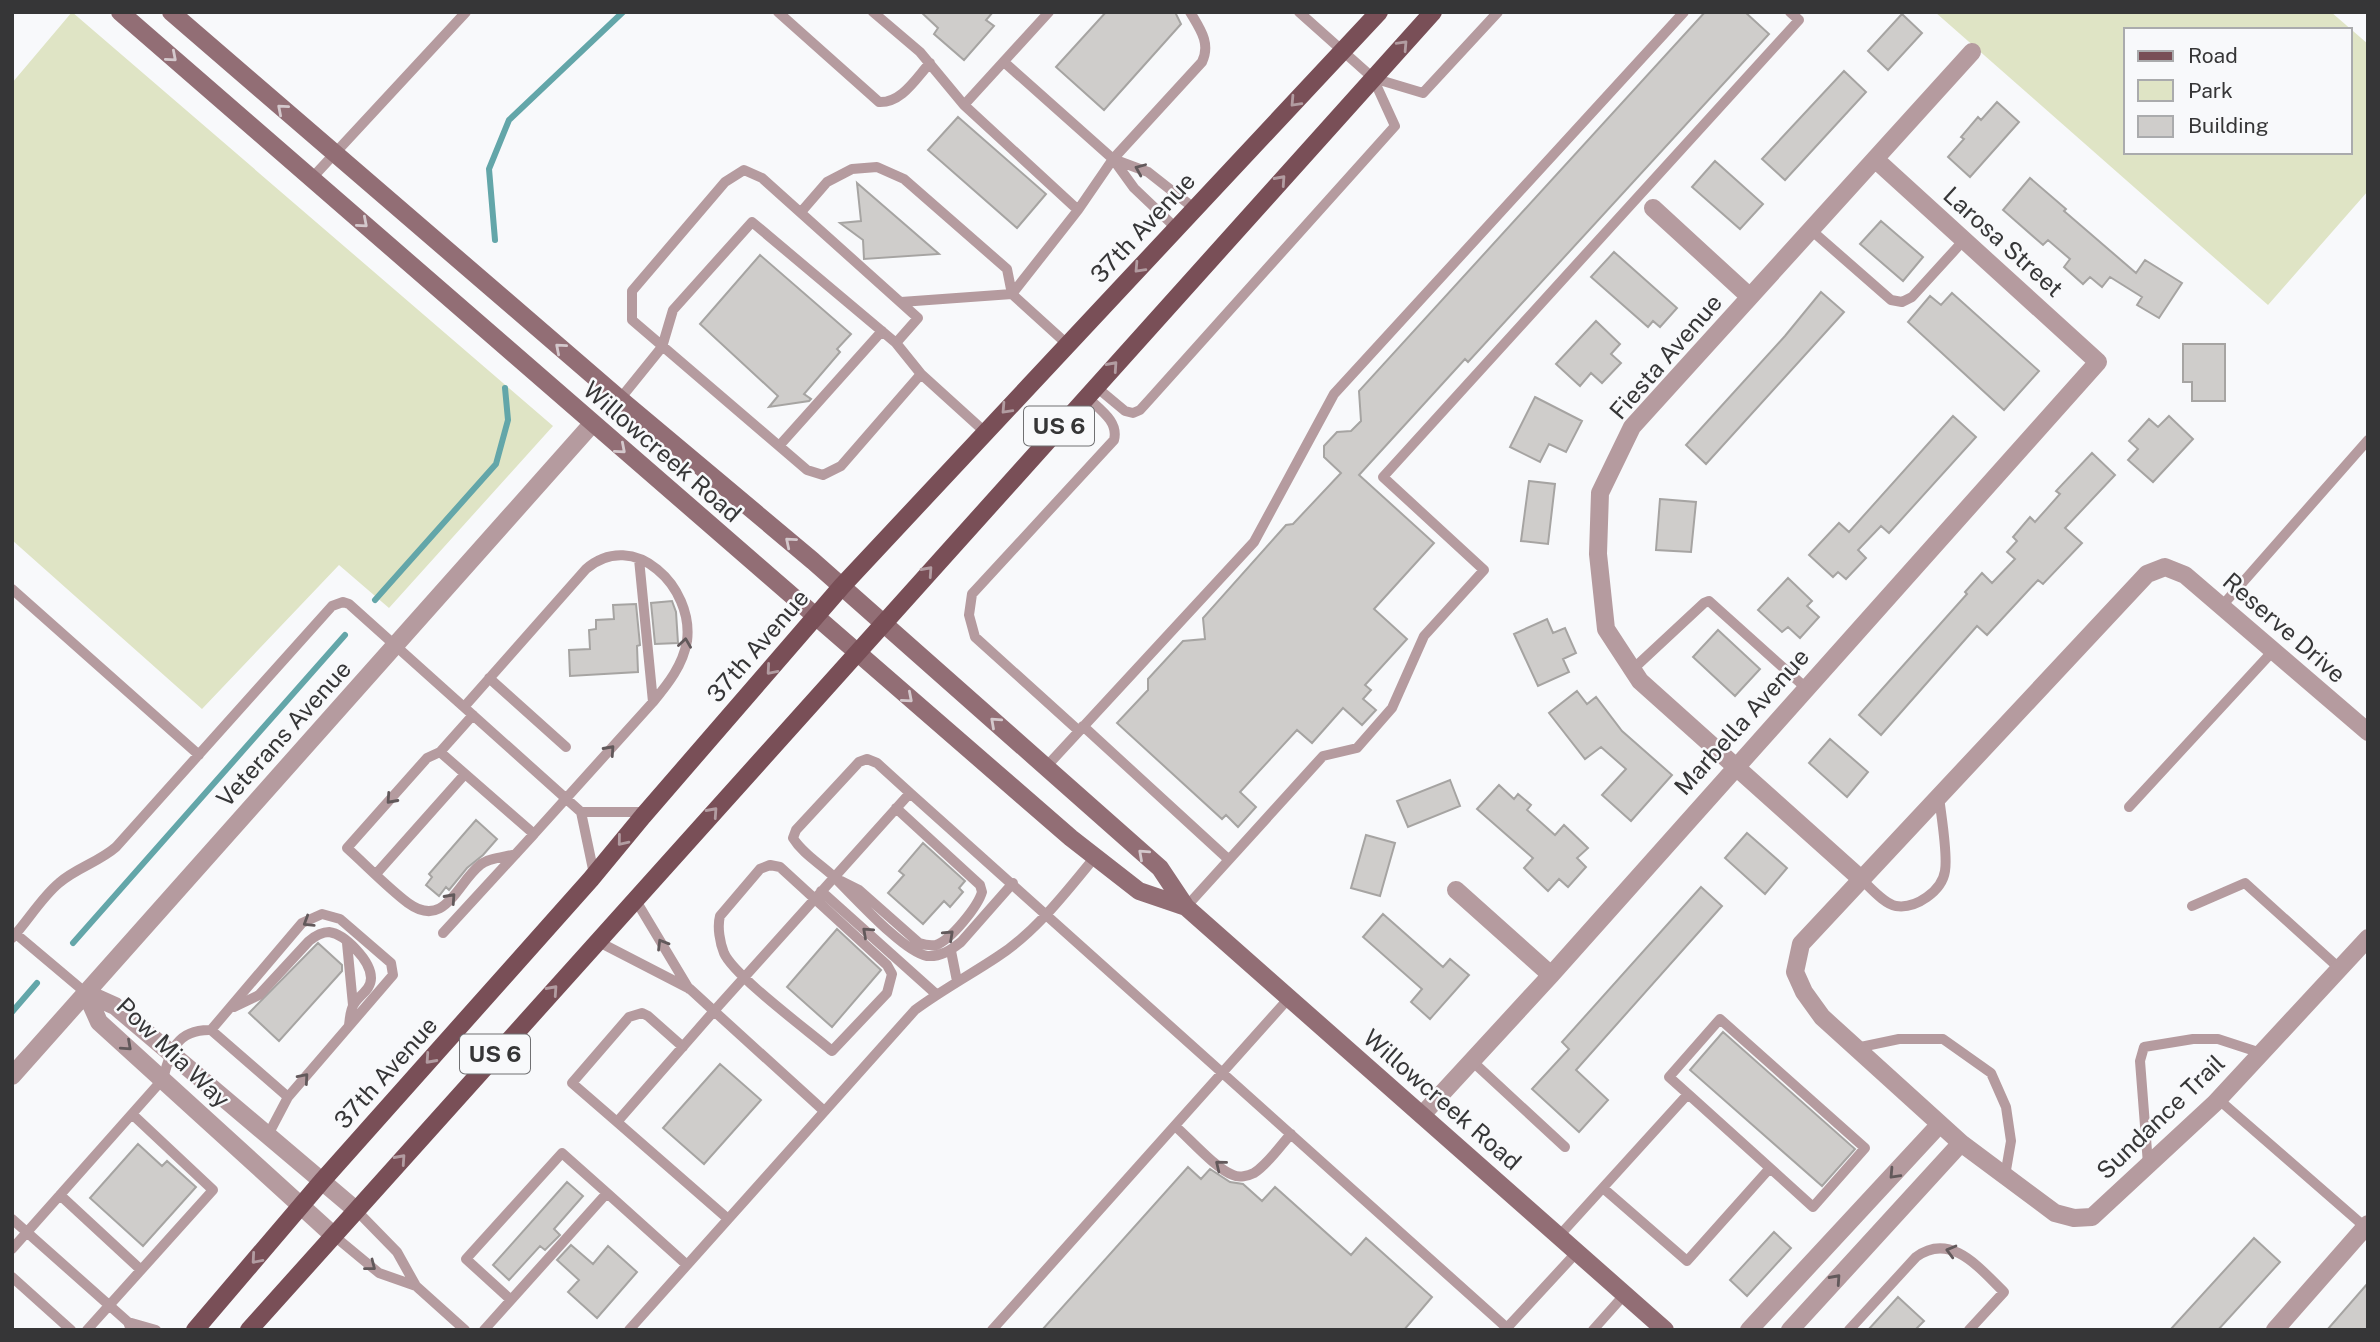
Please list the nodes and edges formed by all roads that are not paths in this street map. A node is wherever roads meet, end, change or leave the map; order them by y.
1 (120, 12) edge
2 (171, 12) edge
3 (466, 12) edge
4 (778, 12) edge
5 (873, 12) edge
6 (1049, 12) edge
7 (1190, 12) edge
8 (1299, 12) edge
9 (1379, 12) edge
10 (1433, 12) edge
11 (1498, 12) edge
12 (1684, 12) edge
13 (1790, 12) edge
14 (1342, 52) junction
15 (1972, 52) dead end
16 (1004, 62) junction
17 (930, 63) junction
18 (1373, 78) junction
19 (964, 106) junction
20 (333, 154) junction
21 (1112, 159) junction
22 (1875, 159) junction
23 (312, 178) junction
24 (1653, 208) dead end
25 (1195, 209) junction
26 (1078, 210) junction
27 (801, 212) junction
28 (1177, 228) junction
29 (1811, 230) junction
30 (1964, 240) junction
31 (1012, 294) junction
32 (1750, 297) junction
33 (901, 302) junction
34 (881, 331) junction
35 (896, 343) junction
36 (1067, 344) junction
37 (662, 347) junction
38 (2098, 362) joint
39 (921, 374) junction
40 (1091, 391) junction
41 (620, 399) junction
42 (592, 424) junction
43 (985, 432) junction
44 (2368, 440) edge
45 (779, 446) junction
46 (639, 559) junction
47 (2165, 567) joint
48 (842, 586) junction
49 (12, 589) edge
50 (2221, 607) junction
51 (816, 618) junction
52 (883, 622) junction
53 (396, 645) junction
54 (2273, 651) junction
55 (856, 653) junction
56 (1632, 670) junction
57 (489, 678) junction
58 (1806, 688) junction
59 (653, 702) junction
60 (464, 707) junction
61 (473, 715) junction
62 (1081, 729) junction
63 (2368, 732) edge
64 (566, 747) dead end
65 (440, 752) junction
66 (199, 755) junction
67 (1046, 767) junction
68 (1735, 767) junction
69 (465, 774) junction
70 (910, 793) junction
71 (1939, 795) junction
72 (566, 799) junction
73 (2129, 807) dead end
74 (896, 808) junction
75 (581, 812) junction
76 (646, 812) junction
77 (534, 834) junction
78 (516, 853) junction
79 (1095, 857) junction
80 (1228, 859) junction
81 (376, 874) junction
82 (594, 875) junction
83 (834, 877) junction
84 (1861, 879) junction
85 (1013, 883) junction
86 (1456, 890) dead end
87 (818, 895) junction
88 (635, 899) junction
89 (2192, 906) dead end
90 (1186, 907) junction
91 (1048, 914) junction
92 (443, 933) dead end
93 (14, 936) edge
94 (2368, 938) edge
95 (597, 941) junction
96 (347, 943) junction
97 (951, 951) junction
98 (2339, 968) junction
99 (1551, 975) junction
100 (745, 977) junction
101 (957, 981) junction
102 (690, 989) junction
103 (86, 993) junction
104 (936, 994) junction
105 (1289, 998) junction
106 (353, 1005) junction
107 (228, 1009) junction
108 (713, 1011) junction
109 (349, 1026) junction
110 (211, 1030) junction
111 (683, 1047) junction
112 (1856, 1048) junction
113 (169, 1052) junction
114 (2261, 1053) junction
115 (1472, 1061) junction
116 (1223, 1072) junction
117 (12, 1076) edge
118 (163, 1079) junction
119 (1688, 1094) junction
120 (288, 1097) junction
121 (2218, 1099) junction
122 (823, 1110) junction
123 (132, 1114) junction
124 (1422, 1115) junction
125 (617, 1122) junction
126 (1940, 1124) junction
127 (1175, 1126) junction
128 (1291, 1134) junction
129 (268, 1135) junction
130 (1961, 1143) junction
131 (1565, 1147) dead end
132 (2148, 1165) junction
133 (1770, 1168) junction
134 (2005, 1176) junction
135 (322, 1181) junction
136 (1603, 1188) junction
137 (607, 1193) junction
138 (60, 1195) junction
139 (301, 1207) junction
140 (356, 1210) junction
141 (727, 1218) junction
142 (12, 1219) edge
143 (2366, 1226) edge
144 (27, 1232) junction
145 (333, 1235) junction
146 (1559, 1236) junction
147 (12, 1249) edge
148 (1577, 1252) junction
149 (687, 1265) junction
150 (141, 1270) junction
151 (12, 1278) edge
152 (416, 1286) junction
153 (1625, 1294) junction
154 (511, 1300) junction
155 (109, 1305) junction
156 (130, 1326) edge
157 (1506, 1329) edge
158 (71, 1330) edge
159 (87, 1330) edge
160 (156, 1330) edge
161 (195, 1330) edge
162 (249, 1330) edge
163 (465, 1330) edge
164 (484, 1330) edge
165 (629, 1330) edge
166 (992, 1330) edge
167 (1593, 1330) edge
168 (1665, 1330) edge
169 (1749, 1330) edge
170 (1790, 1330) edge
171 (1849, 1330) edge
172 (1969, 1330) edge
173 (2275, 1330) edge

1 -> 23 street, Willowcreek Road
20 -> 2 street, Willowcreek Road
3 - 20 lane
4 - 17 lane
5 - 17 lane
6 - 16 lane
7 - 21 lane
8 - 14 lane
9 - 14 main road, 37th Avenue / US 6
18 -> 10 main road, US 6
11 - 18 lane
12 - 62 lane
13 - 80 lane
14 - 18 lane
14 -> 25 main road, 37th Avenue / US 6
15 - 22 street, Fiesta Avenue
16 - 19 lane
16 - 21 lane
17 - 19 lane
40 -> 18 main road, US 6
18 - 40 lane
19 - 26 lane
20 - 23 lane
41 -> 20 street, Willowcreek Road
25 -> 21 lane
21 - 26 lane
21 - 28 lane
22 - 29 street, Fiesta Avenue
22 - 30 street, Larosa Street
23 -> 42 street, Willowcreek Road
24 - 32 street
25 - 28 main road, 37th Avenue / US 6
26 - 31 lane
27 - 31 lane
27 - 33 lane
27 - 37 lane
28 -> 36 main road, 37th Avenue / US 6
29 - 30 lane
29 - 32 street, Fiesta Avenue
30 - 38 street, Larosa Street
31 - 33 lane
31 - 36 lane
32 - 56 street, Fiesta Avenue
33 - 35 lane
34 - 35 lane
34 - 37 lane
34 - 45 lane
35 - 39 lane
36 -> 43 main road, 37th Avenue / US 6
37 - 41 lane
37 - 45 lane
38 - 58 street, Marbella Avenue
39 - 43 lane
39 - 45 lane
52 -> 40 main road, US 6
40 - 62 lane
48 -> 41 street, Willowcreek Road
42 -> 51 street, Willowcreek Road
42 - 53 street, Veterans Avenue
43 - 48 main road, 37th Avenue / US 6
44 - 50 lane
46 - 57 lane
46 - 59 lane
59 -> 46 lane
47 - 50 street, Reserve Drive
47 - 71 street, Sundance Trail
48 - 51 main road, 37th Avenue / US 6
48 - 52 street, Willowcreek Road
49 - 66 lane
50 - 54 street, Reserve Drive
51 - 55 street, Willowcreek Road
51 -> 76 main road, 37th Avenue / US 6
52 - 55 main road, US 6
67 -> 52 street, Willowcreek Road
53 - 60 lane
53 - 66 lane
53 - 103 street, Veterans Avenue
54 - 63 street, Reserve Drive
54 - 73 lane
55 -> 79 street, Willowcreek Road
88 -> 55 main road, US 6
56 - 58 lane
56 - 68 street, Fiesta Avenue
57 - 60 lane
57 - 64 lane
58 - 68 street, Marbella Avenue
72 -> 59 lane
60 - 61 lane
61 - 65 lane
61 - 72 lane
62 - 67 lane
62 - 80 lane
65 - 69 lane
65 -> 81 lane
66 - 93 lane
90 -> 67 street, Willowcreek Road
68 - 84 street
68 - 99 street, Marbella Avenue
69 - 77 lane
69 - 81 lane
70 - 74 lane
70 - 83 lane
70 - 85 lane
71 - 84 street, Sundance Trail
71 - 84 lane
72 - 75 lane
72 - 77 lane
74 - 83 lane
83 -> 74 lane
75 - 76 lane
75 - 82 lane
76 -> 82 main road, 37th Avenue / US 6
77 - 78 lane
81 -> 78 lane
78 - 92 lane
79 - 90 street, Willowcreek Road
79 - 91 lane
80 - 90 lane
82 -> 135 main road, 37th Avenue / US 6
83 - 87 lane
83 - 97 lane
84 - 112 street, Sundance Trail
85 - 91 lane
85 - 97 lane
86 - 99 street
87 - 100 lane
87 - 100 lane
87 - 100 lane
104 -> 87 lane
88 - 95 main road, US 6
102 -> 88 lane
89 - 98 lane
90 - 105 street, Willowcreek Road
91 - 101 lane
91 - 116 lane
93 - 103 lane
94 - 98 street, Sundance Trail
95 - 102 lane
140 -> 95 main road, US 6
96 - 106 lane
96 - 106 lane
96 - 107 lane
97 - 101 lane
98 - 114 street, Sundance Trail
99 - 115 street, Marbella Avenue
100 - 108 lane
101 - 104 lane
102 - 108 lane
103 - 113 street, Pow Mia Way
103 - 117 street, Veterans Avenue
103 -> 118 street, Pow Mia Way
104 - 122 lane
105 - 116 lane
105 - 124 street, Willowcreek Road
106 - 109 lane
109 -> 107 lane
107 - 110 lane
108 - 111 lane
108 - 122 lane
120 -> 109 lane
110 - 113 lane
110 - 120 lane
111 - 125 lane
111 - 125 lane
112 - 126 street, Sundance Trail
112 - 134 lane
113 - 118 lane
113 - 129 street, Pow Mia Way
114 - 121 street, Sundance Trail
114 - 132 lane
115 - 124 street, Marbella Avenue
115 - 131 lane
116 - 127 lane
116 - 128 lane
118 - 123 lane
118 - 139 street, Pow Mia Way
119 - 133 lane
119 - 133 lane
119 - 136 lane
120 - 129 lane
121 - 132 street, Sundance Trail
121 - 143 lane
122 - 141 lane
123 - 138 lane
123 - 150 lane
124 - 146 street, Willowcreek Road
125 - 141 lane
126 - 130 street, Sundance Trail
126 -> 169 street
128 -> 127 lane
127 - 166 lane
128 - 157 lane
129 - 135 street, Pow Mia Way
130 - 134 street, Sundance Trail
170 -> 130 street
132 - 134 street, Sundance Trail
133 - 136 lane
135 - 139 main road, 37th Avenue / US 6
135 - 140 street, Pow Mia Way
136 - 146 lane
137 - 149 lane
137 - 154 lane
137 - 154 lane
138 - 144 lane
138 - 150 lane
139 - 145 street, Pow Mia Way
139 -> 161 main road, 37th Avenue / US 6
140 - 145 main road, US 6
140 - 152 lane
141 - 149 lane
142 - 144 lane
143 - 173 street
144 - 147 lane
144 - 155 lane
145 -> 152 lane
145 - 162 main road, US 6
146 - 148 street, Willowcreek Road
148 - 153 street, Willowcreek Road
148 - 157 lane
149 - 165 lane
150 - 155 lane
151 - 158 lane
152 - 163 lane
153 - 167 lane
153 - 168 street, Willowcreek Road
154 - 164 lane
155 - 156 lane
155 - 159 lane
156 - 160 lane
172 -> 171 lane

